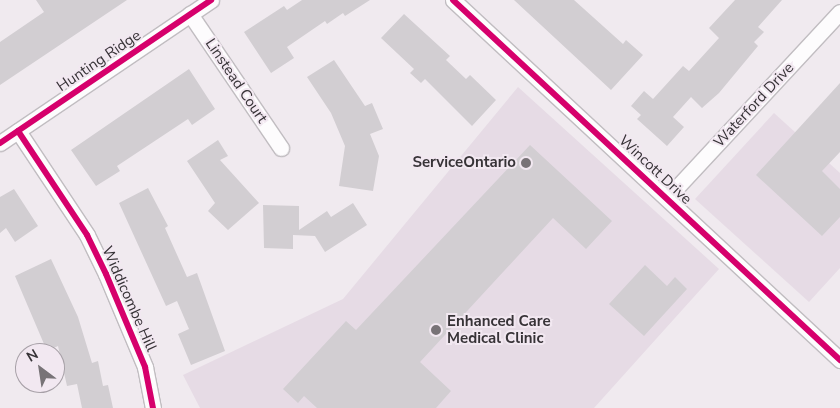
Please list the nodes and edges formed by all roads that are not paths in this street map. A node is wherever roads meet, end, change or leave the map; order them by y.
1 (211, 0) edge
2 (453, 0) edge
3 (840, 12) edge
4 (190, 14) junction
5 (18, 131) junction
6 (0, 143) edge
7 (281, 148) dead end
8 (667, 198) junction
9 (840, 360) edge
10 (153, 408) edge

1 - 4 street, Hunting Ridge
2 - 8 street, Wincott Drive
3 - 8 street, Waterford Drive
4 - 5 street, Hunting Ridge
4 - 7 street, Linstead Court
5 - 6 street, Hunting Ridge
5 - 10 street, Widdicombe Hill
8 - 9 street, Wincott Drive

